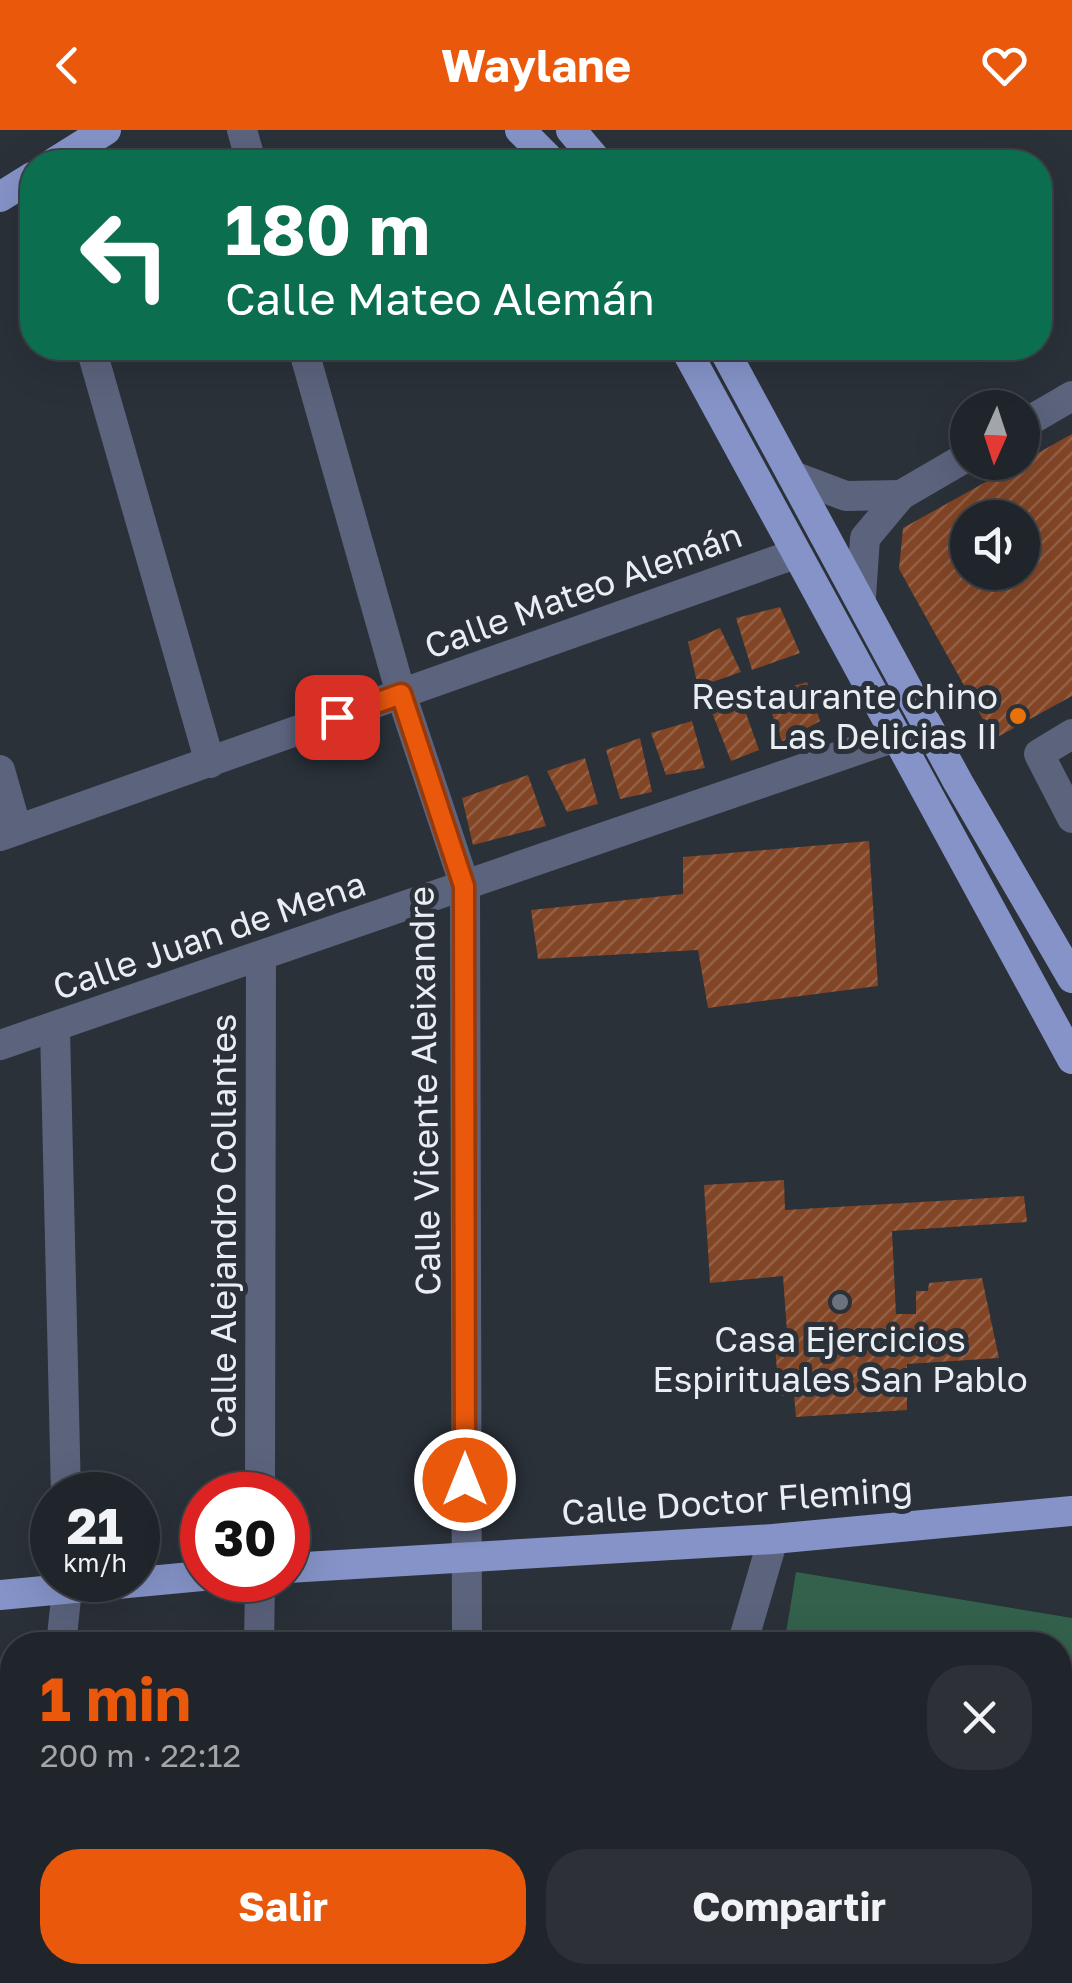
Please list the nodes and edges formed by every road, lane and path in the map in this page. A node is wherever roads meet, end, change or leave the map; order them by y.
1 (106, 130) edge
2 (520, 130) edge
3 (571, 130) edge
4 (74, 150) edge
5 (540, 150) edge
6 (588, 150) edge
7 (94, 360) edge
8 (307, 360) edge
9 (691, 360) edge
10 (730, 360) edge
11 (1072, 396) edge
12 (1040, 415) edge
13 (950, 466) edge
14 (793, 476) junction
15 (901, 495) junction
16 (795, 554) junction
17 (861, 597) junction
18 (401, 694) junction
19 (1072, 734) edge
20 (895, 737) junction
21 (210, 763) junction
22 (0, 770) edge
23 (1070, 811) edge
24 (8, 834) edge
25 (464, 886) junction
26 (262, 956) junction
27 (1069, 965) edge
28 (55, 1028) junction
29 (0, 1045) edge
30 (1072, 1059) edge
31 (65, 1472) edge
32 (260, 1472) edge
33 (1072, 1511) edge
34 (773, 1539) junction
35 (465, 1556) junction
36 (310, 1567) edge
37 (30, 1590) edge
38 (0, 1595) edge
39 (66, 1602) edge
40 (260, 1602) edge
41 (63, 1632) edge
42 (259, 1632) edge
43 (466, 1632) edge
44 (746, 1632) edge

1 - 4 main road
2 - 5 main road
3 - 6 main road
7 - 21 street
8 - 18 street, Calle Vicente Aleixandre
9 - 16 main road
10 - 14 main road
11 - 12 street
13 - 15 street
14 - 15 street
14 - 17 main road
15 - 17 street
16 - 18 street, Calle Mateo Alemán
16 - 20 main road
17 - 27 main road
18 - 21 street, Calle Mateo Alemán
18 - 25 street, Calle Vicente Aleixandre
19 - 23 street
20 - 25 street, Calle Juan de Mena
20 - 30 main road
21 - 24 street, Calle Mateo Alemán
22 - 24 street
25 - 26 street, Calle Juan de Mena
25 - 35 street, Calle Vicente Aleixandre
26 - 28 street, Calle Juan de Mena
26 - 32 street, Calle Alejandro Collantes
28 - 29 street, Calle Juan de Mena
28 - 31 street
33 - 34 main road, Calle Doctor Fleming
34 - 35 main road, Calle Doctor Fleming
34 - 44 street
35 - 36 main road, Calle Doctor Fleming
35 - 43 street, Calle Vicente Aleixandre
37 - 38 main road
39 - 41 street
40 - 42 street

